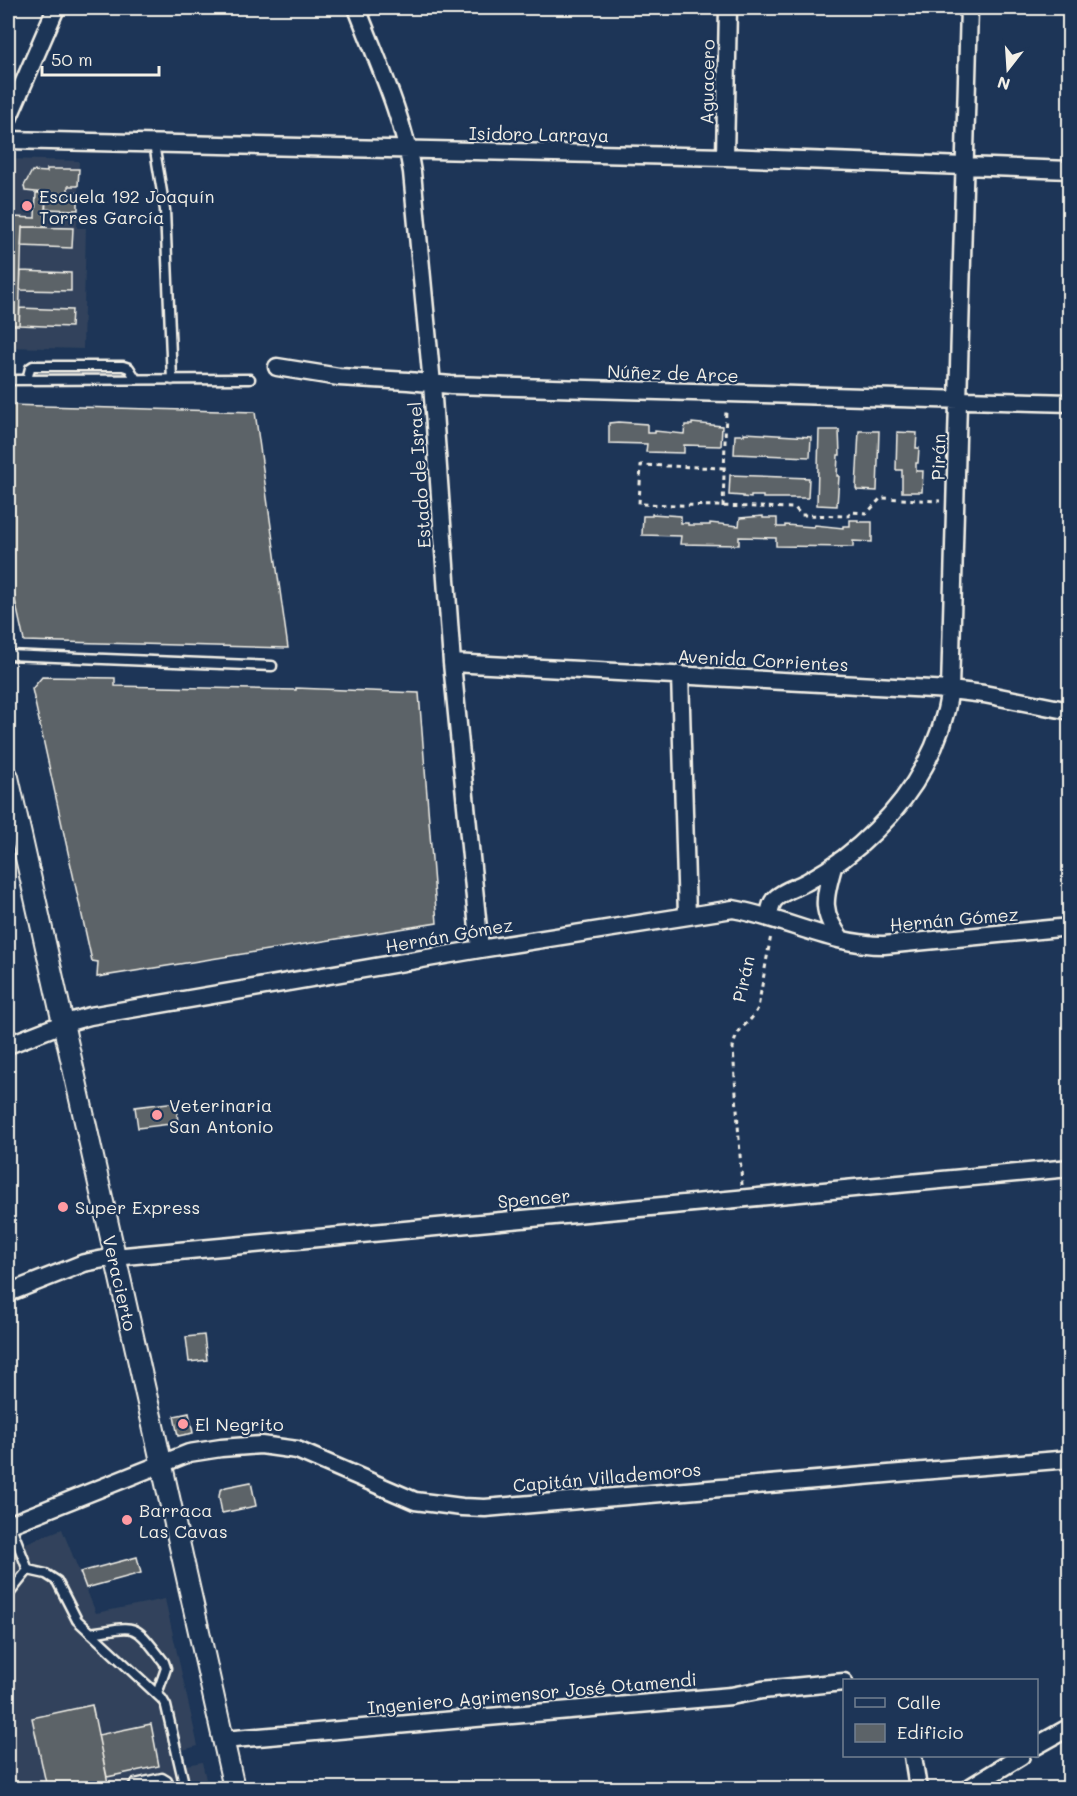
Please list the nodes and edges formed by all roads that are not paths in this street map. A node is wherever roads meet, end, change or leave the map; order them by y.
1 (56, 8) edge
2 (357, 8) edge
3 (728, 8) edge
4 (969, 8) edge
5 (8, 119) edge
6 (8, 140) edge
7 (154, 144) junction
8 (409, 151) junction
9 (725, 158) junction
10 (965, 166) junction
11 (1070, 170) edge
12 (277, 367) dead end
13 (136, 379) junction
14 (250, 379) dead end
15 (8, 380) edge
16 (27, 380) junction
17 (172, 380) junction
18 (432, 384) junction
19 (959, 401) junction
20 (1070, 403) edge
21 (8, 655) edge
22 (452, 663) junction
23 (272, 666) dead end
24 (680, 674) junction
25 (951, 690) junction
26 (1070, 711) edge
27 (8, 777) edge
28 (833, 867) junction
29 (687, 916) junction
30 (769, 917) junction
31 (1070, 927) edge
32 (842, 940) junction
33 (480, 949) junction
34 (62, 1024) junction
35 (8, 1045) edge
36 (1070, 1168) edge
37 (114, 1257) junction
38 (8, 1293) edge
39 (1070, 1459) edge
40 (162, 1465) junction
41 (9, 1525) edge
42 (28, 1569) junction
43 (8, 1595) edge
44 (91, 1633) junction
45 (843, 1682) edge
46 (157, 1694) junction
47 (1070, 1727) edge
48 (223, 1740) junction
49 (1038, 1745) edge
50 (913, 1757) edge
51 (1018, 1757) edge
52 (132, 1788) edge
53 (169, 1788) edge
54 (185, 1788) edge
55 (234, 1788) edge
56 (918, 1788) edge
57 (969, 1788) edge

1 - 5 street
2 - 8 street, Estado de Israel
3 - 9 street, Aguacero
4 - 10 street, Pirán
6 - 7 street, Isidoro Larraya
7 - 8 street, Isidoro Larraya
7 - 17 lane
8 - 9 street, Isidoro Larraya
8 - 18 street, Estado de Israel
9 - 10 street, Isidoro Larraya
10 - 11 street, Isidoro Larraya
10 - 19 street, Pirán
12 - 18 street, Núñez de Arce
13 - 16 lane
13 - 16 lane
13 - 17 lane
14 - 17 lane
15 - 16 lane
18 - 19 street, Núñez de Arce
18 - 22 street, Estado de Israel
19 - 20 street, Núñez de Arce
19 - 25 street, Pirán
21 - 23 lane
22 - 24 street, Avenida Corrientes
22 - 33 street, Estado de Israel
24 - 25 street, Avenida Corrientes
24 - 29 street
25 - 26 street, Avenida Corrientes
25 - 28 street, Pirán
27 - 34 street, Veracierto
28 - 30 street, Pirán
28 - 32 street
29 - 30 street, Hernán Gómez
29 - 33 street, Hernán Gómez
30 - 32 street, Hernán Gómez
31 - 32 street, Hernán Gómez
33 - 34 street, Hernán Gómez
34 - 35 street, Hernán Gómez
34 - 37 street, Veracierto
36 - 37 street, Spencer
37 - 38 street, Spencer
37 - 40 street, Veracierto
39 - 40 street, Capitán Villademoros
40 - 41 street, Capitán Villademoros
40 - 48 street, Veracierto
41 - 42 lane
42 - 43 lane
42 - 44 lane
44 - 46 lane
44 - 46 lane
45 - 48 street, Ingeniero Agrimensor José Otamendi
46 - 54 lane
47 - 49 street
48 - 55 street, Veracierto
50 - 56 street
51 - 57 street
52 - 53 lane

